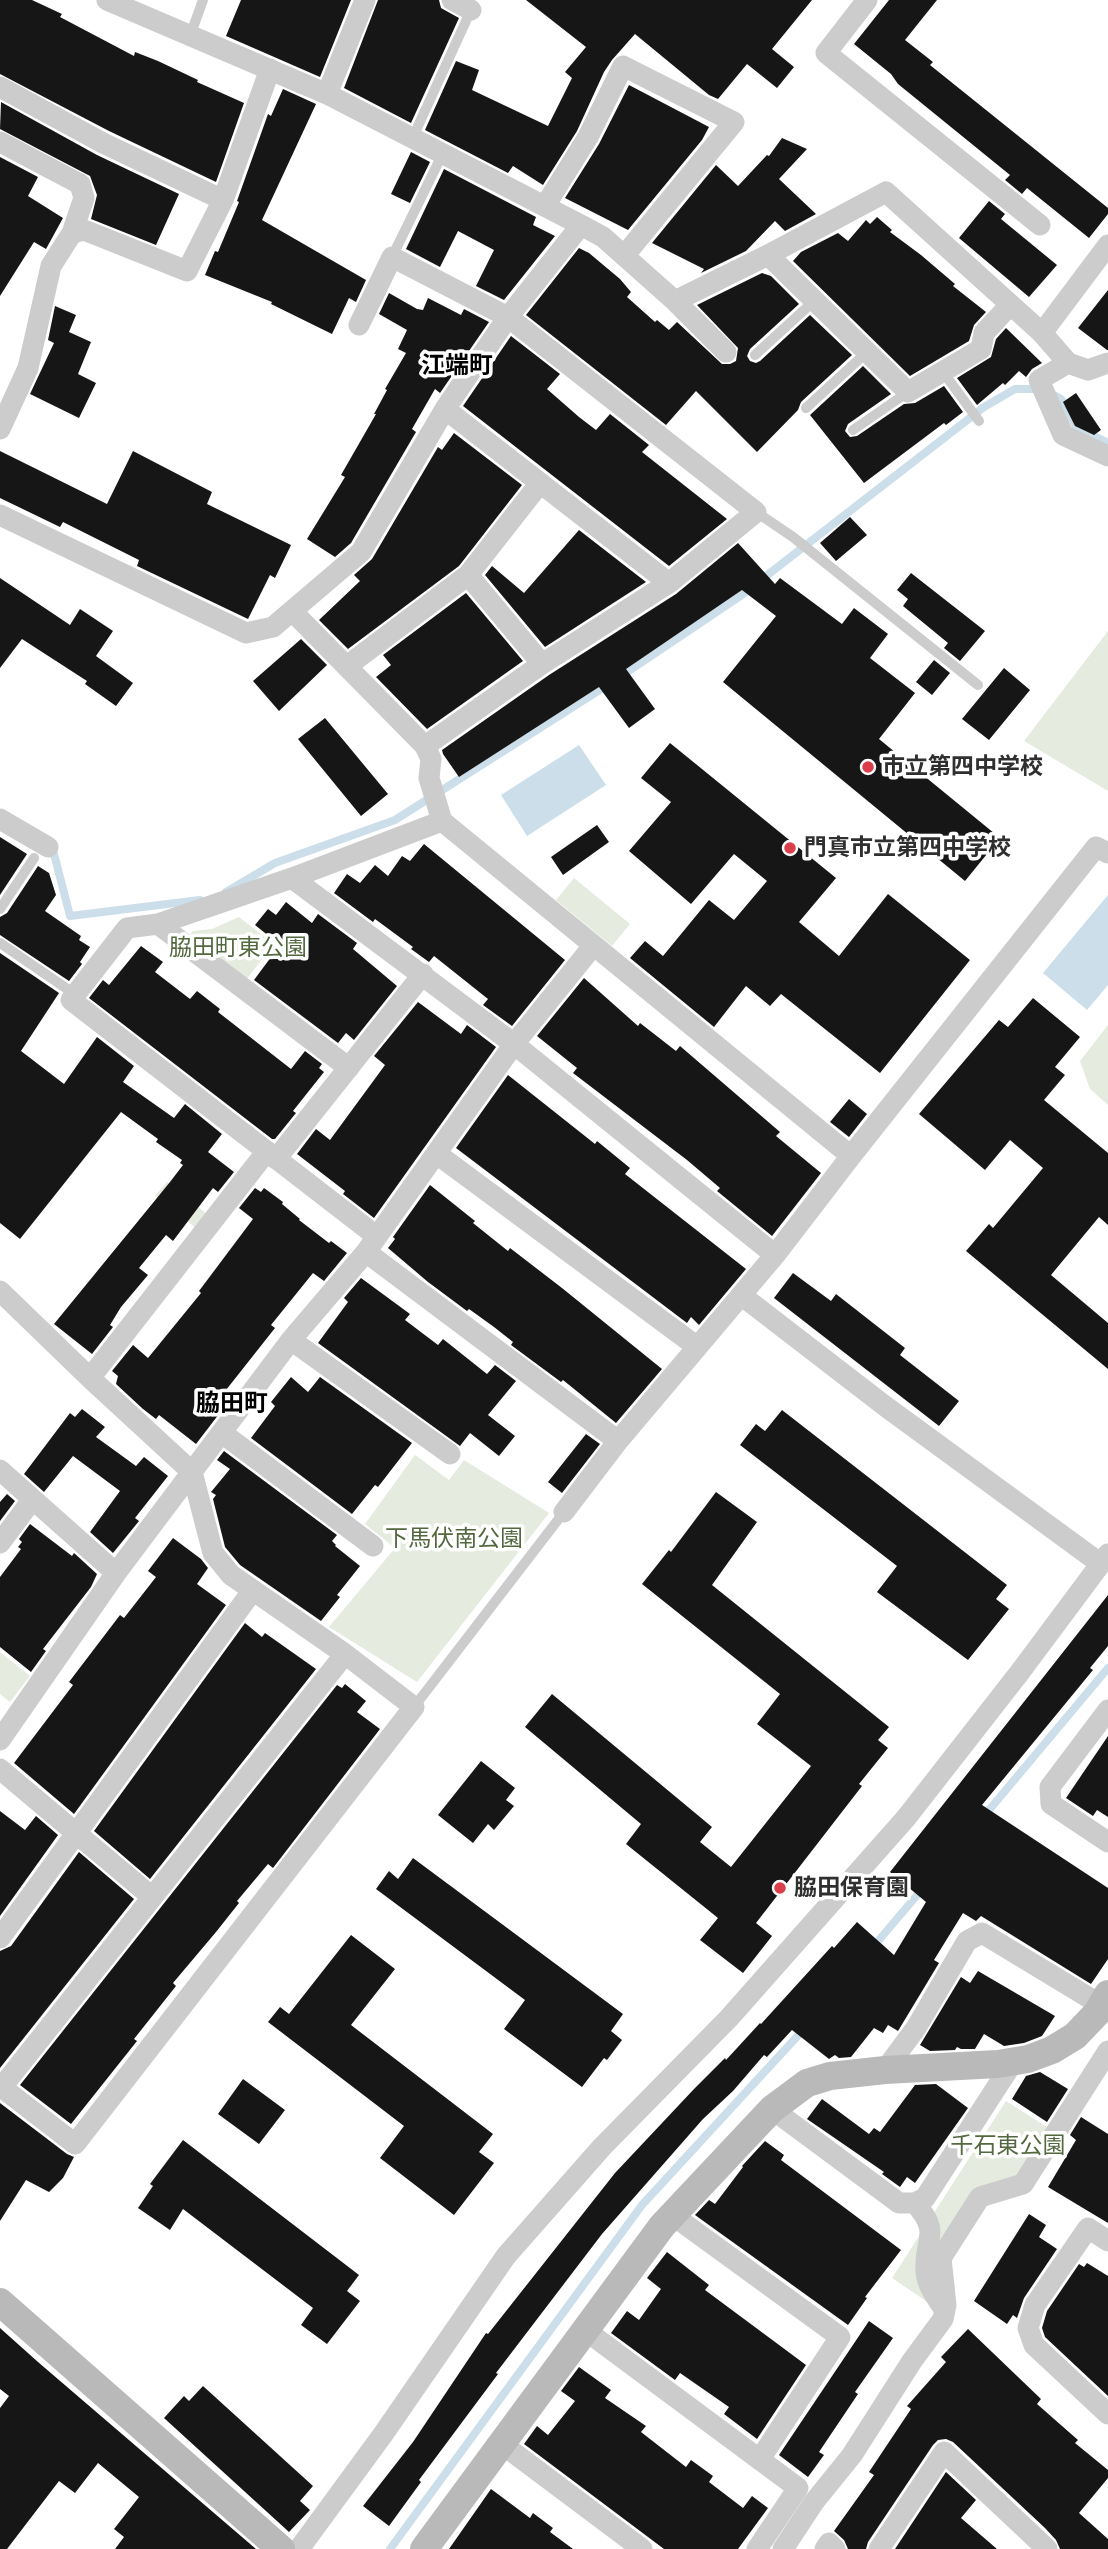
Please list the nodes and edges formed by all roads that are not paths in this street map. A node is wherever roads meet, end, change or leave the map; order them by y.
1 (107, 0) edge
2 (203, 0) edge
3 (365, 0) edge
4 (452, 0) edge
5 (867, 0) edge
6 (471, 10) joint
7 (190, 36) junction
8 (270, 69) junction
9 (0, 87) edge
10 (327, 94) junction
11 (413, 138) junction
12 (0, 142) edge
13 (443, 153) junction
14 (223, 200) junction
15 (545, 206) junction
16 (581, 225) junction
17 (1040, 225) dead end
18 (72, 233) junction
19 (1108, 246) edge
20 (768, 255) junction
21 (624, 256) junction
22 (392, 257) junction
23 (814, 300) junction
24 (675, 301) junction
25 (1010, 305) junction
26 (508, 317) junction
27 (359, 325) dead end
28 (1042, 333) junction
29 (726, 352) dead end
30 (867, 352) junction
31 (755, 355) dead end
32 (1068, 363) junction
33 (1108, 363) edge
34 (943, 372) junction
35 (908, 392) junction
36 (806, 408) dead end
37 (445, 409) junction
38 (979, 421) dead end
39 (0, 429) edge
40 (853, 430) dead end
41 (1108, 456) edge
42 (540, 483) junction
43 (756, 512) junction
44 (0, 515) edge
45 (468, 575) junction
46 (669, 583) junction
47 (292, 611) junction
48 (542, 664) junction
49 (347, 666) junction
50 (978, 685) dead end
51 (425, 746) junction
52 (441, 816) junction
53 (0, 819) edge
54 (41, 853) joint
55 (1108, 853) edge
56 (292, 878) junction
57 (0, 909) edge
58 (158, 924) junction
59 (0, 943) edge
60 (593, 946) junction
61 (423, 974) junction
62 (76, 995) junction
63 (514, 1044) junction
64 (349, 1068) junction
65 (437, 1154) junction
66 (272, 1155) junction
67 (850, 1156) junction
68 (370, 1243) junction
69 (775, 1255) junction
70 (0, 1291) edge
71 (741, 1295) junction
72 (292, 1340) junction
73 (696, 1346) junction
74 (90, 1378) junction
75 (222, 1433) junction
76 (618, 1441) junction
77 (450, 1454) dead end
78 (0, 1470) edge
79 (192, 1472) junction
80 (32, 1500) junction
81 (564, 1512) joint
82 (0, 1542) edge
83 (373, 1546) dead end
84 (1104, 1559) edge
85 (116, 1573) junction
86 (253, 1590) junction
87 (345, 1654) junction
88 (414, 1707) junction
89 (1108, 1710) edge
90 (0, 1740) edge
91 (0, 1769) edge
92 (76, 1832) junction
93 (1108, 1842) edge
94 (152, 1897) junction
95 (0, 1938) edge
96 (1105, 2000) edge
97 (1108, 2051) edge
98 (1013, 2062) junction
99 (885, 2070) junction
100 (1, 2087) edge
101 (772, 2109) junction
102 (915, 2203) junction
103 (671, 2214) junction
104 (1108, 2241) edge
105 (0, 2302) edge
106 (945, 2311) junction
107 (585, 2330) junction
108 (1108, 2414) edge
109 (502, 2444) junction
110 (760, 2459) junction
111 (281, 2549) edge
112 (299, 2549) edge
113 (424, 2549) edge
114 (642, 2549) edge
115 (757, 2549) edge
116 (783, 2549) edge
117 (825, 2549) edge
118 (835, 2549) edge
119 (879, 2549) edge
120 (1047, 2549) edge

1 - 7 street
2 - 7 lane
3 - 10 street
4 - 6 street
5 - 17 street
6 - 11 lane
7 - 8 street
8 - 10 street
8 - 14 street
9 - 14 street
10 - 11 street
11 - 13 street
12 - 18 street
13 - 15 street
13 - 22 lane
14 - 18 street
15 - 16 street
15 - 21 street
16 - 21 street
16 - 26 street
18 - 39 street
19 - 28 street
20 - 23 street
20 - 24 street
20 - 25 street
21 - 24 street
22 - 26 street
22 - 27 street
23 - 30 street
23 - 31 lane
24 - 29 street
25 - 28 street
25 - 34 street
26 - 37 street
26 - 43 street
28 - 32 street
30 - 35 street
30 - 36 lane
32 - 33 street
32 - 41 street
34 - 35 street
34 - 38 lane
35 - 40 lane
37 - 42 street
37 - 47 street
42 - 45 street
42 - 46 street
43 - 46 street
43 - 50 lane
44 - 47 street
45 - 48 street
45 - 49 street
46 - 48 street
47 - 49 street
48 - 51 street
49 - 51 street
51 - 52 street
52 - 56 street
52 - 60 street
53 - 54 street
54 - 57 lane
55 - 67 street
56 - 58 street
56 - 61 street
58 - 62 street
58 - 64 street
59 - 62 lane
60 - 63 street
60 - 67 street
61 - 63 street
61 - 64 street
62 - 66 street
63 - 65 street
63 - 69 street
64 - 66 street
65 - 68 street
65 - 73 street
66 - 68 street
66 - 74 street
67 - 69 street
68 - 72 street
68 - 76 street
69 - 71 street
70 - 74 street
71 - 73 street
71 - 84 street
72 - 75 street
72 - 77 street
73 - 76 street
74 - 79 street
75 - 79 street
75 - 83 street
76 - 81 street
78 - 80 street
79 - 85 street
79 - 86 street
80 - 82 street
80 - 85 street
81 - 88 lane
84 - 112 street
85 - 90 street
86 - 87 street
86 - 92 street
87 - 88 street
87 - 94 street
88 - 100 street
89 - 93 street
91 - 92 street
92 - 94 street
92 - 95 street
94 - 100 street
96 - 98 street
96 - 99 street
97 - 106 street
98 - 99 street
98 - 102 street
99 - 101 street
101 - 102 street
101 - 103 street
102 - 106 street
103 - 107 street
103 - 110 street
104 - 108 street
105 - 111 street
106 - 116 street
107 - 109 street
107 - 110 street
109 - 113 street
109 - 114 street
110 - 115 street
117 - 118 street
119 - 120 street

